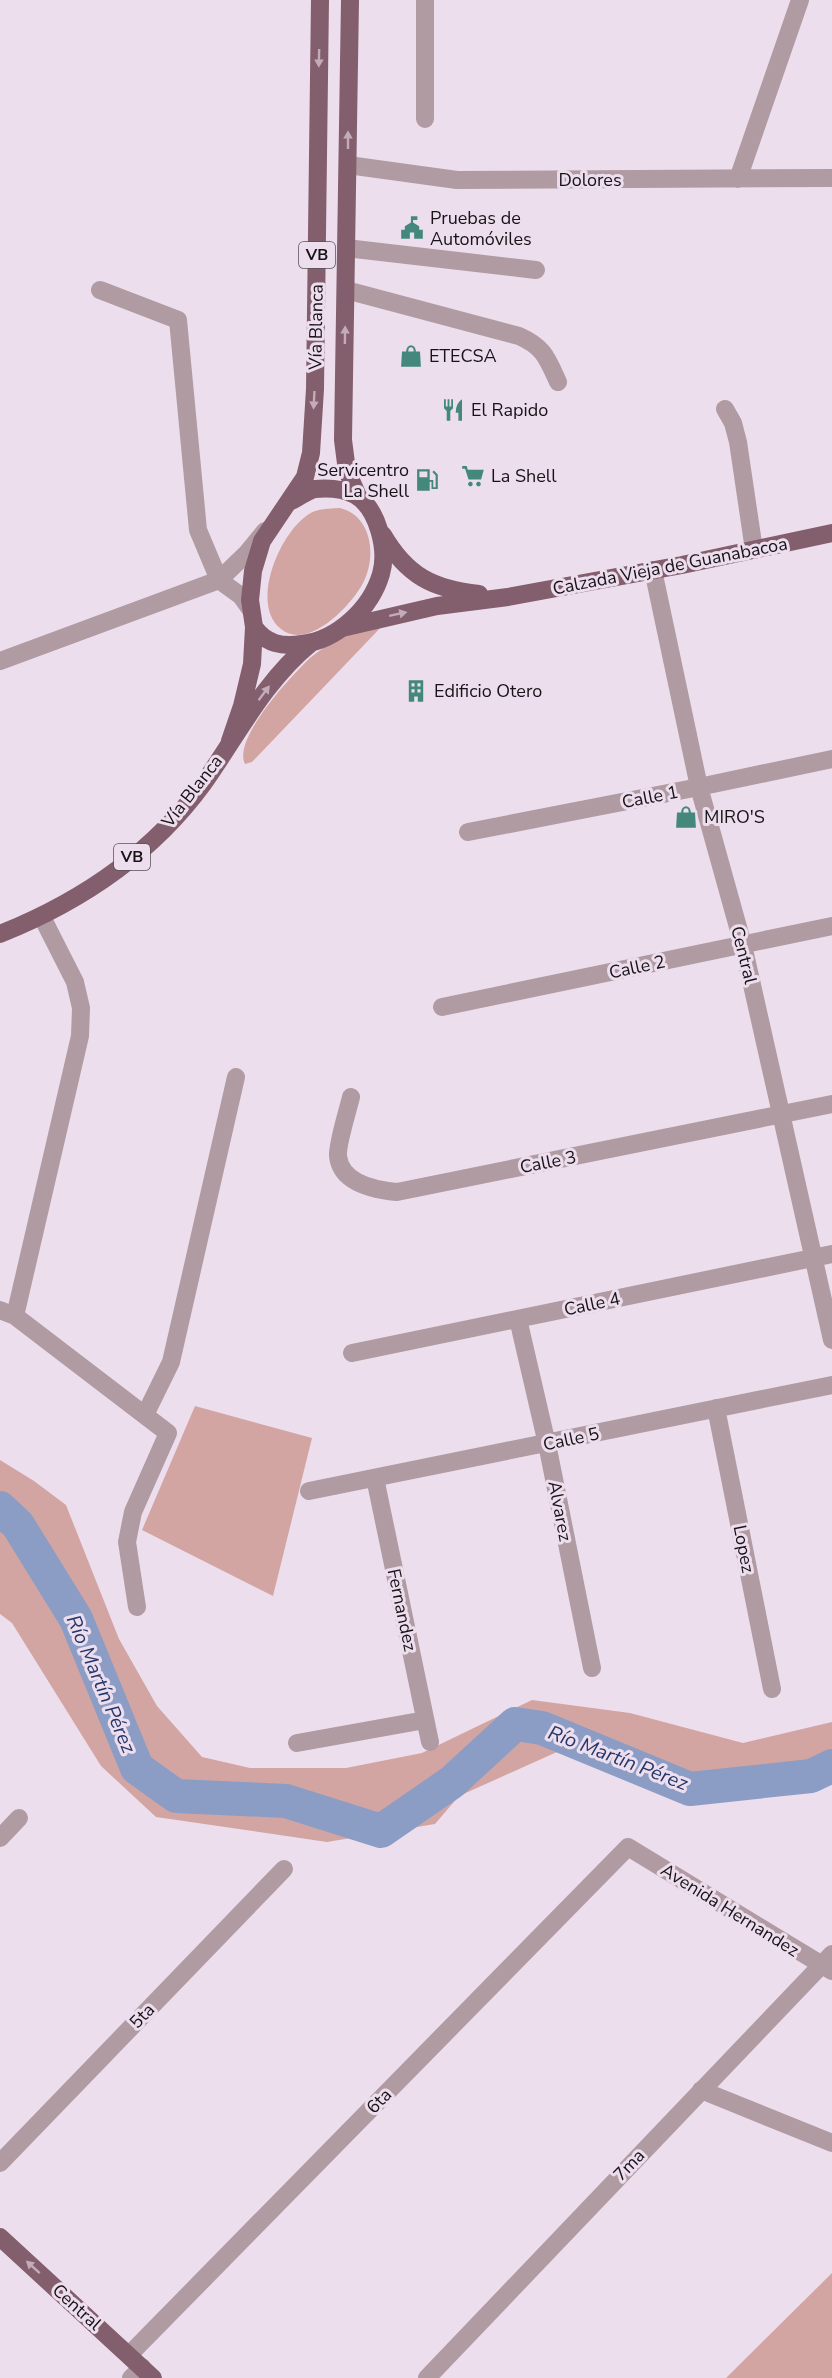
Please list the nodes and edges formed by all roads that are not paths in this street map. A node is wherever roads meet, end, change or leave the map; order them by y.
1 (320, 0) edge
2 (350, 0) edge
3 (425, 0) edge
4 (800, 0) edge
5 (425, 118) dead end
6 (348, 165) junction
7 (832, 178) edge
8 (738, 179) junction
9 (346, 248) junction
10 (536, 270) dead end
11 (100, 290) dead end
12 (346, 290) junction
13 (558, 382) dead end
14 (725, 409) dead end
15 (357, 496) junction
16 (286, 504) junction
17 (376, 522) junction
18 (832, 533) edge
19 (754, 550) junction
20 (653, 570) junction
21 (219, 580) junction
22 (508, 597) junction
23 (252, 619) junction
24 (342, 628) junction
25 (310, 643) junction
26 (0, 661) edge
27 (230, 741) junction
28 (832, 759) edge
29 (699, 787) junction
30 (468, 832) dead end
31 (42, 917) junction
32 (832, 926) edge
33 (0, 934) edge
34 (742, 945) junction
35 (442, 1008) dead end
36 (236, 1077) dead end
37 (351, 1097) dead end
38 (832, 1104) edge
39 (782, 1115) junction
40 (832, 1254) edge
41 (813, 1258) junction
42 (7, 1313) edge
43 (518, 1319) junction
44 (832, 1340) edge
45 (352, 1353) dead end
46 (832, 1385) edge
47 (716, 1408) junction
48 (145, 1415) junction
49 (547, 1444) junction
50 (375, 1478) junction
51 (309, 1491) dead end
52 (136, 1607) dead end
53 (592, 1668) dead end
54 (772, 1689) dead end
55 (426, 1720) junction
56 (430, 1742) dead end
57 (297, 1743) dead end
58 (19, 1818) dead end
59 (0, 1838) edge
60 (628, 1847) joint
61 (284, 1869) dead end
62 (828, 1963) edge
63 (701, 2090) junction
64 (832, 2143) edge
65 (0, 2163) edge
66 (0, 2237) edge
67 (139, 2370) edge
68 (427, 2378) edge

1 -> 16 main road, Vía Blanca / VB
6 -> 2 main road, Vía Blanca / VB
3 - 5 street
4 - 8 street
6 - 8 street, Dolores
6 - 9 main road, Vía Blanca / VB
7 - 8 street, Dolores
9 - 10 street
9 - 12 main road, Vía Blanca / VB
11 - 21 street
12 - 13 street
15 -> 12 main road, Vía Blanca / VB
14 - 19 street
15 - 16 main road, VB
15 - 17 main road, VB
16 - 21 street
16 - 23 main road, VB
17 - 22 main road
17 - 24 main road, VB
18 - 19 main road, Calzada Vieja de Guanabacoa
19 - 20 main road, Calzada Vieja de Guanabacoa
20 - 22 main road, Calzada Vieja de Guanabacoa
20 - 29 street, Central
21 - 23 street
21 - 26 street
24 -> 22 main road, Calzada Vieja de Guanabacoa
23 - 25 main road, VB
23 - 27 main road, Vía Blanca / VB
24 - 25 main road, VB
27 -> 25 main road, Vía Blanca / VB
27 - 31 main road, Vía Blanca / VB
28 - 29 street, Calle 1
29 - 30 street, Calle 1
29 - 34 street, Central
31 - 33 main road, Vía Blanca / VB
31 - 42 street
32 - 34 street, Calle 2
34 - 35 street, Calle 2
34 - 39 street, Central
36 - 48 street
37 - 39 street, Calle 3
38 - 39 street, Calle 3
39 - 41 street, Central
40 - 41 street, Calle 4
41 - 43 street, Calle 4
41 - 44 street, Central
42 - 48 street
43 - 45 street, Calle 4
43 - 49 street, Alvarez
46 - 47 street, Calle 5
47 - 49 street, Calle 5
47 - 54 street, Lopez
48 - 52 street
49 - 50 street, Calle 5
49 - 53 street, Alvarez
50 - 51 street, Calle 5
50 - 55 street, Fernandez
55 - 56 street, Fernandez
55 - 57 street
58 - 59 street
60 - 62 street, Avenida Hernandez
60 - 67 street, 6ta
61 - 65 street, 5ta
62 - 63 street, 7ma
63 - 64 street
63 - 68 street, 7ma
67 -> 66 main road, Central

